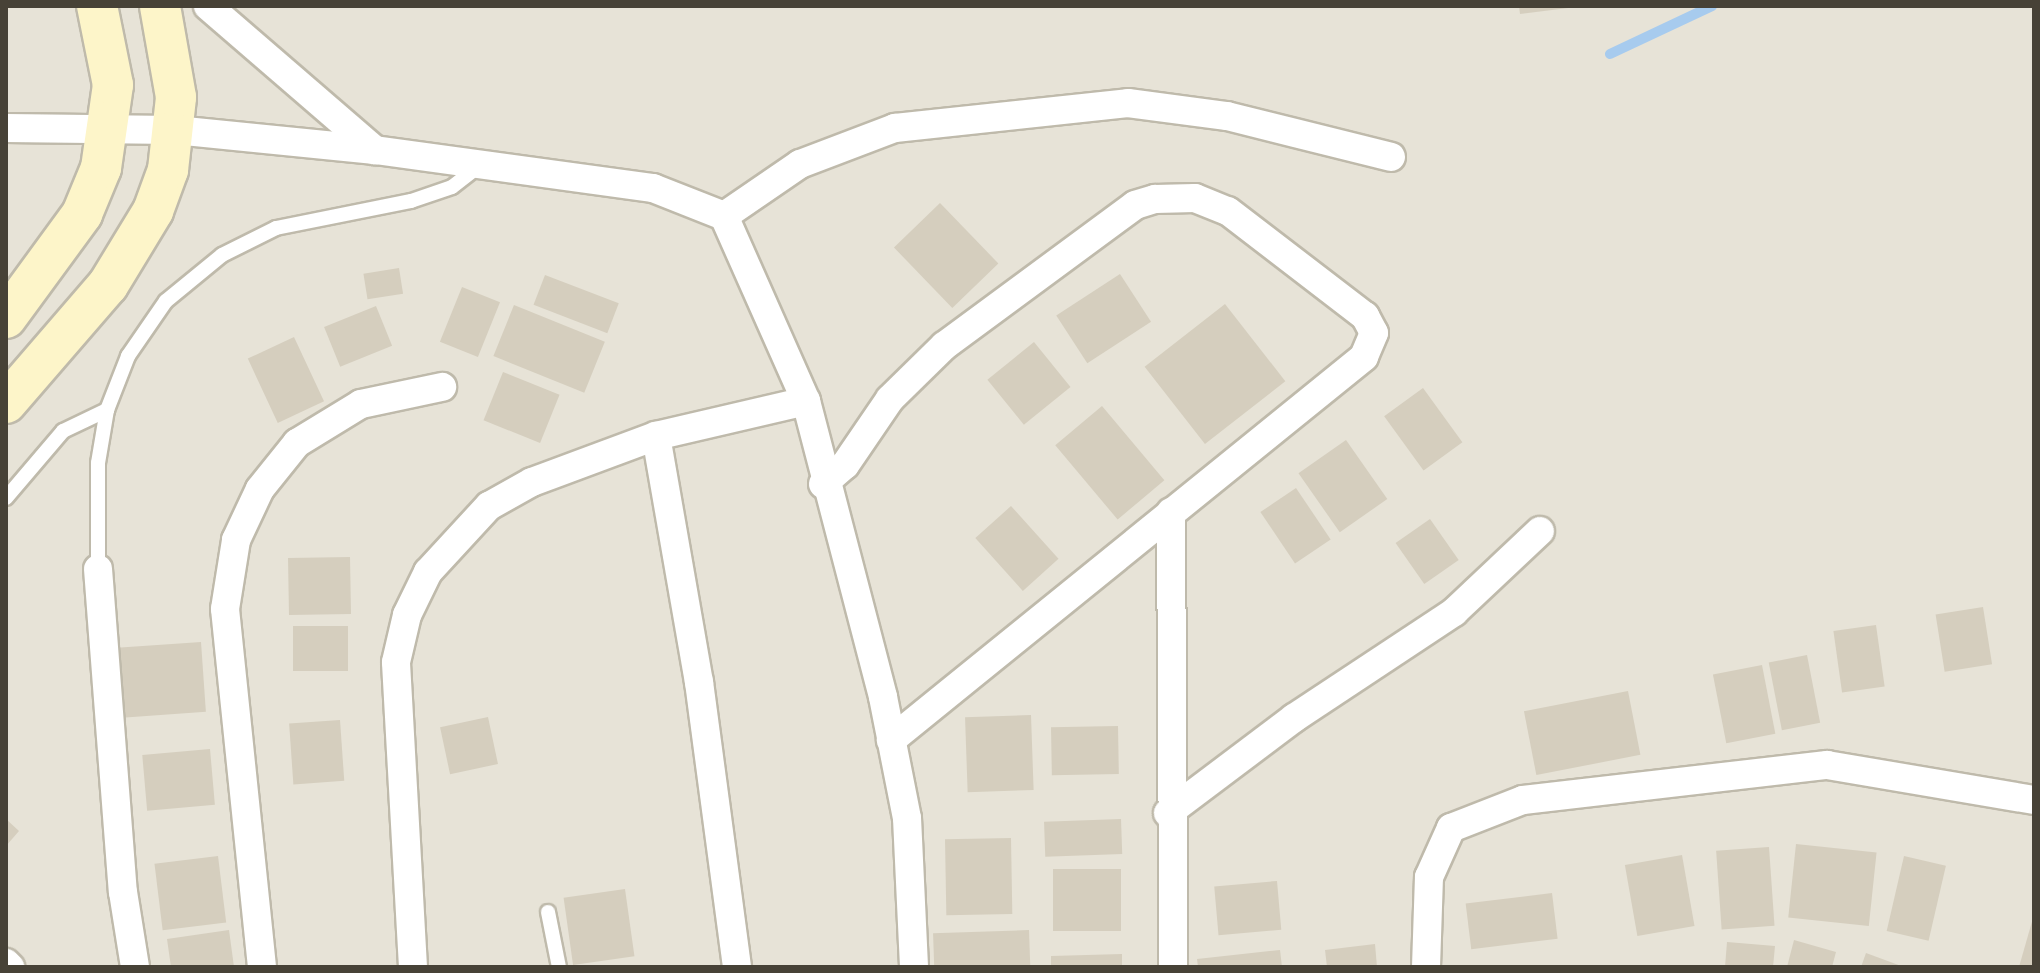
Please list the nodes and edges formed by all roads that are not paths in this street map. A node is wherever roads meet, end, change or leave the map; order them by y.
1 (97, 6) edge
2 (160, 6) edge
3 (208, 6) edge
4 (6, 128) edge
5 (110, 128) junction
6 (175, 130) junction
7 (375, 150) junction
8 (1391, 157) dead end
9 (481, 165) junction
10 (724, 216) junction
11 (6, 318) edge
12 (442, 387) dead end
13 (806, 401) junction
14 (6, 403) edge
15 (107, 410) junction
16 (656, 436) junction
17 (823, 484) junction
18 (6, 498) edge
19 (1171, 512) junction
20 (1540, 531) dead end
21 (98, 569) joint
22 (891, 740) junction
23 (2034, 800) edge
24 (1168, 813) junction
25 (548, 912) dead end
26 (135, 967) edge
27 (262, 967) edge
28 (413, 967) edge
29 (559, 967) edge
30 (737, 967) edge
31 (914, 967) edge
32 (1173, 967) edge
33 (1426, 967) edge

1 - 5 main road
2 - 6 main road
3 - 7 street
4 - 5 street
5 - 6 street
5 - 11 main road
6 - 7 street
6 - 14 main road
7 - 9 street
8 - 10 street
9 - 10 street
9 - 15 lane
10 - 13 street
12 - 27 street
13 - 16 street
13 - 17 street
15 - 18 lane
15 - 21 lane
16 - 28 street
16 - 30 street
17 - 19 street
17 - 22 street
19 - 22 street
19 - 24 street
20 - 24 street
21 - 26 street
22 - 31 street
23 - 33 street
24 - 32 street
25 - 29 lane

